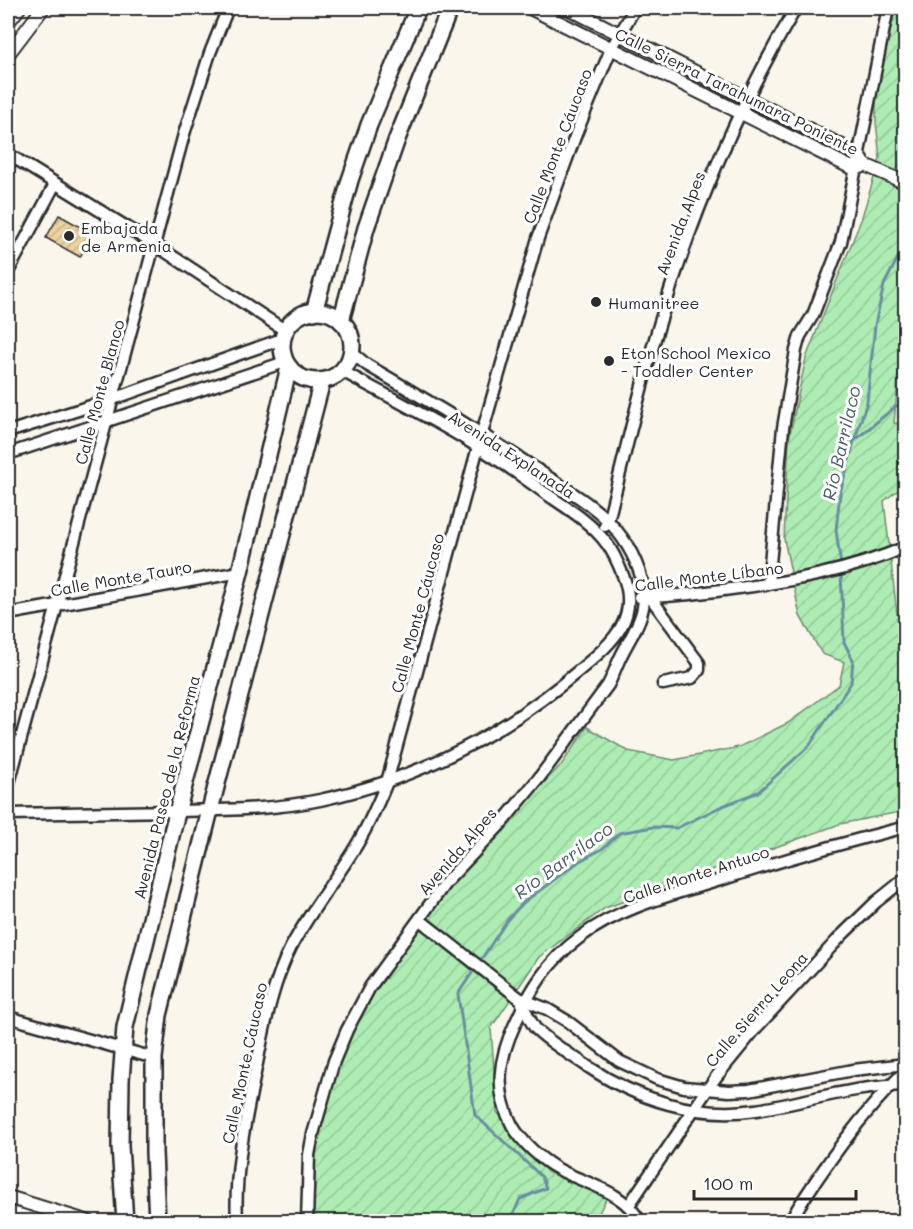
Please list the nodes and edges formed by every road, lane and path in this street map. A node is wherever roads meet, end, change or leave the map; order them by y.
1 (19, 8) edge
2 (43, 8) edge
3 (228, 8) edge
4 (418, 8) edge
5 (450, 8) edge
6 (530, 8) edge
7 (568, 8) edge
8 (635, 8) edge
9 (796, 8) edge
10 (888, 8) edge
11 (8, 22) edge
12 (620, 33) junction
13 (611, 49) junction
14 (8, 54) edge
15 (748, 97) junction
16 (740, 113) junction
17 (8, 154) edge
18 (858, 154) junction
19 (861, 167) junction
20 (906, 183) edge
21 (55, 184) junction
22 (154, 244) junction
23 (8, 272) edge
24 (314, 312) junction
25 (340, 321) junction
26 (284, 335) junction
27 (351, 352) junction
28 (287, 365) junction
29 (342, 371) junction
30 (322, 381) junction
31 (112, 399) junction
32 (106, 422) junction
33 (8, 432) edge
34 (482, 432) junction
35 (478, 447) junction
36 (8, 453) edge
37 (608, 520) junction
38 (600, 535) junction
39 (903, 548) edge
40 (240, 572) junction
41 (768, 584) junction
42 (647, 597) junction
43 (630, 598) junction
44 (56, 605) junction
45 (8, 614) edge
46 (607, 645) junction
47 (620, 657) junction
48 (663, 684) dead end
49 (387, 782) junction
50 (8, 787) edge
51 (210, 810) junction
52 (178, 811) junction
53 (8, 814) edge
54 (906, 827) edge
55 (906, 878) edge
56 (420, 920) junction
57 (520, 999) junction
58 (8, 1017) edge
59 (122, 1050) junction
60 (154, 1059) junction
61 (906, 1064) edge
62 (906, 1070) edge
63 (890, 1085) junction
64 (906, 1085) edge
65 (708, 1090) junction
66 (692, 1110) junction
67 (8, 1197) edge
68 (629, 1205) junction
69 (8, 1212) edge
70 (43, 1221) edge
71 (89, 1221) edge
72 (125, 1221) edge
73 (157, 1221) edge
74 (237, 1221) edge
75 (307, 1221) edge
76 (640, 1221) edge
77 (789, 1221) edge

1 - 11 street
2 - 14 street
3 - 22 street, Calle Monte Blanco
4 - 24 main road
5 - 25 main road
6 - 13 street, Calle Sierra Tarahumara Poniente
7 - 12 street, Calle Sierra Tarahumara Poniente
8 - 12 street, Calle Monte Cáucaso
9 - 15 street, Avenida Alpes
10 - 18 street
12 - 13 street, Calle Monte Cáucaso
12 - 15 street, Calle Sierra Tarahumara Poniente
13 - 16 street, Calle Sierra Tarahumara Poniente
13 - 34 street, Calle Monte Cáucaso
15 - 16 street, Avenida Alpes
15 - 18 street, Calle Sierra Tarahumara Poniente
16 - 19 street, Calle Sierra Tarahumara Poniente
16 - 37 street, Avenida Alpes
17 - 21 street
18 - 19 street, Calle Sierra Tarahumara Poniente
19 - 20 street, Calle Sierra Tarahumara Poniente
19 - 41 street
21 - 22 street
21 - 23 street
22 - 26 street
22 - 31 street, Calle Monte Blanco
24 - 25 main road
24 - 26 main road
25 - 27 main road
26 - 28 main road
26 - 31 street
27 - 29 main road
27 - 34 street, Avenida Explanada
28 - 30 main road
28 - 32 street
28 - 40 main road, Avenida Paseo de la Reforma
29 - 30 main road
29 - 35 street, Avenida Explanada
30 - 51 main road
31 - 32 street, Calle Monte Blanco
31 - 33 street
32 - 36 street
32 - 44 street, Calle Monte Blanco
34 - 35 street, Calle Monte Cáucaso
34 - 37 street, Avenida Explanada
35 - 38 street, Avenida Explanada
35 - 49 street, Calle Monte Cáucaso
37 - 38 street, Avenida Alpes
37 - 42 street, Avenida Alpes
38 - 43 street, Avenida Explanada
39 - 41 street, Calle Monte Líbano
40 - 44 street, Calle Monte Tauro
40 - 52 main road, Avenida Paseo de la Reforma
41 - 42 street, Calle Monte Líbano
42 - 43 street, Calle Monte Líbano
42 - 47 street, Avenida Alpes
42 - 48 street
43 - 46 street, Calle Monte Líbano
44 - 45 street, Calle Monte Tauro
44 - 50 street, Calle Monte Blanco
46 - 47 street
46 - 49 street, Calle Monte Líbano
47 - 56 street, Avenida Alpes
49 - 51 street, Calle Monte Líbano
49 - 74 street, Calle Monte Cáucaso
51 - 52 street, Calle Monte Líbano
51 - 60 main road
52 - 53 street, Calle Monte Líbano
52 - 59 main road, Avenida Paseo de la Reforma
54 - 57 street, Calle Monte Antuco
55 - 65 street, Calle Sierra Leona
56 - 57 street
56 - 75 street, Avenida Alpes
57 - 65 street
57 - 66 street
57 - 68 street, Calle Monte Antuco
58 - 59 street
59 - 60 street
59 - 72 main road, Avenida Paseo de la Reforma
60 - 73 main road
61 - 65 street
62 - 63 street
63 - 64 street
63 - 66 street
63 - 77 street
65 - 66 street, Calle Sierra Leona
66 - 68 street, Calle Sierra Leona
67 - 71 street
68 - 76 street
69 - 70 street

